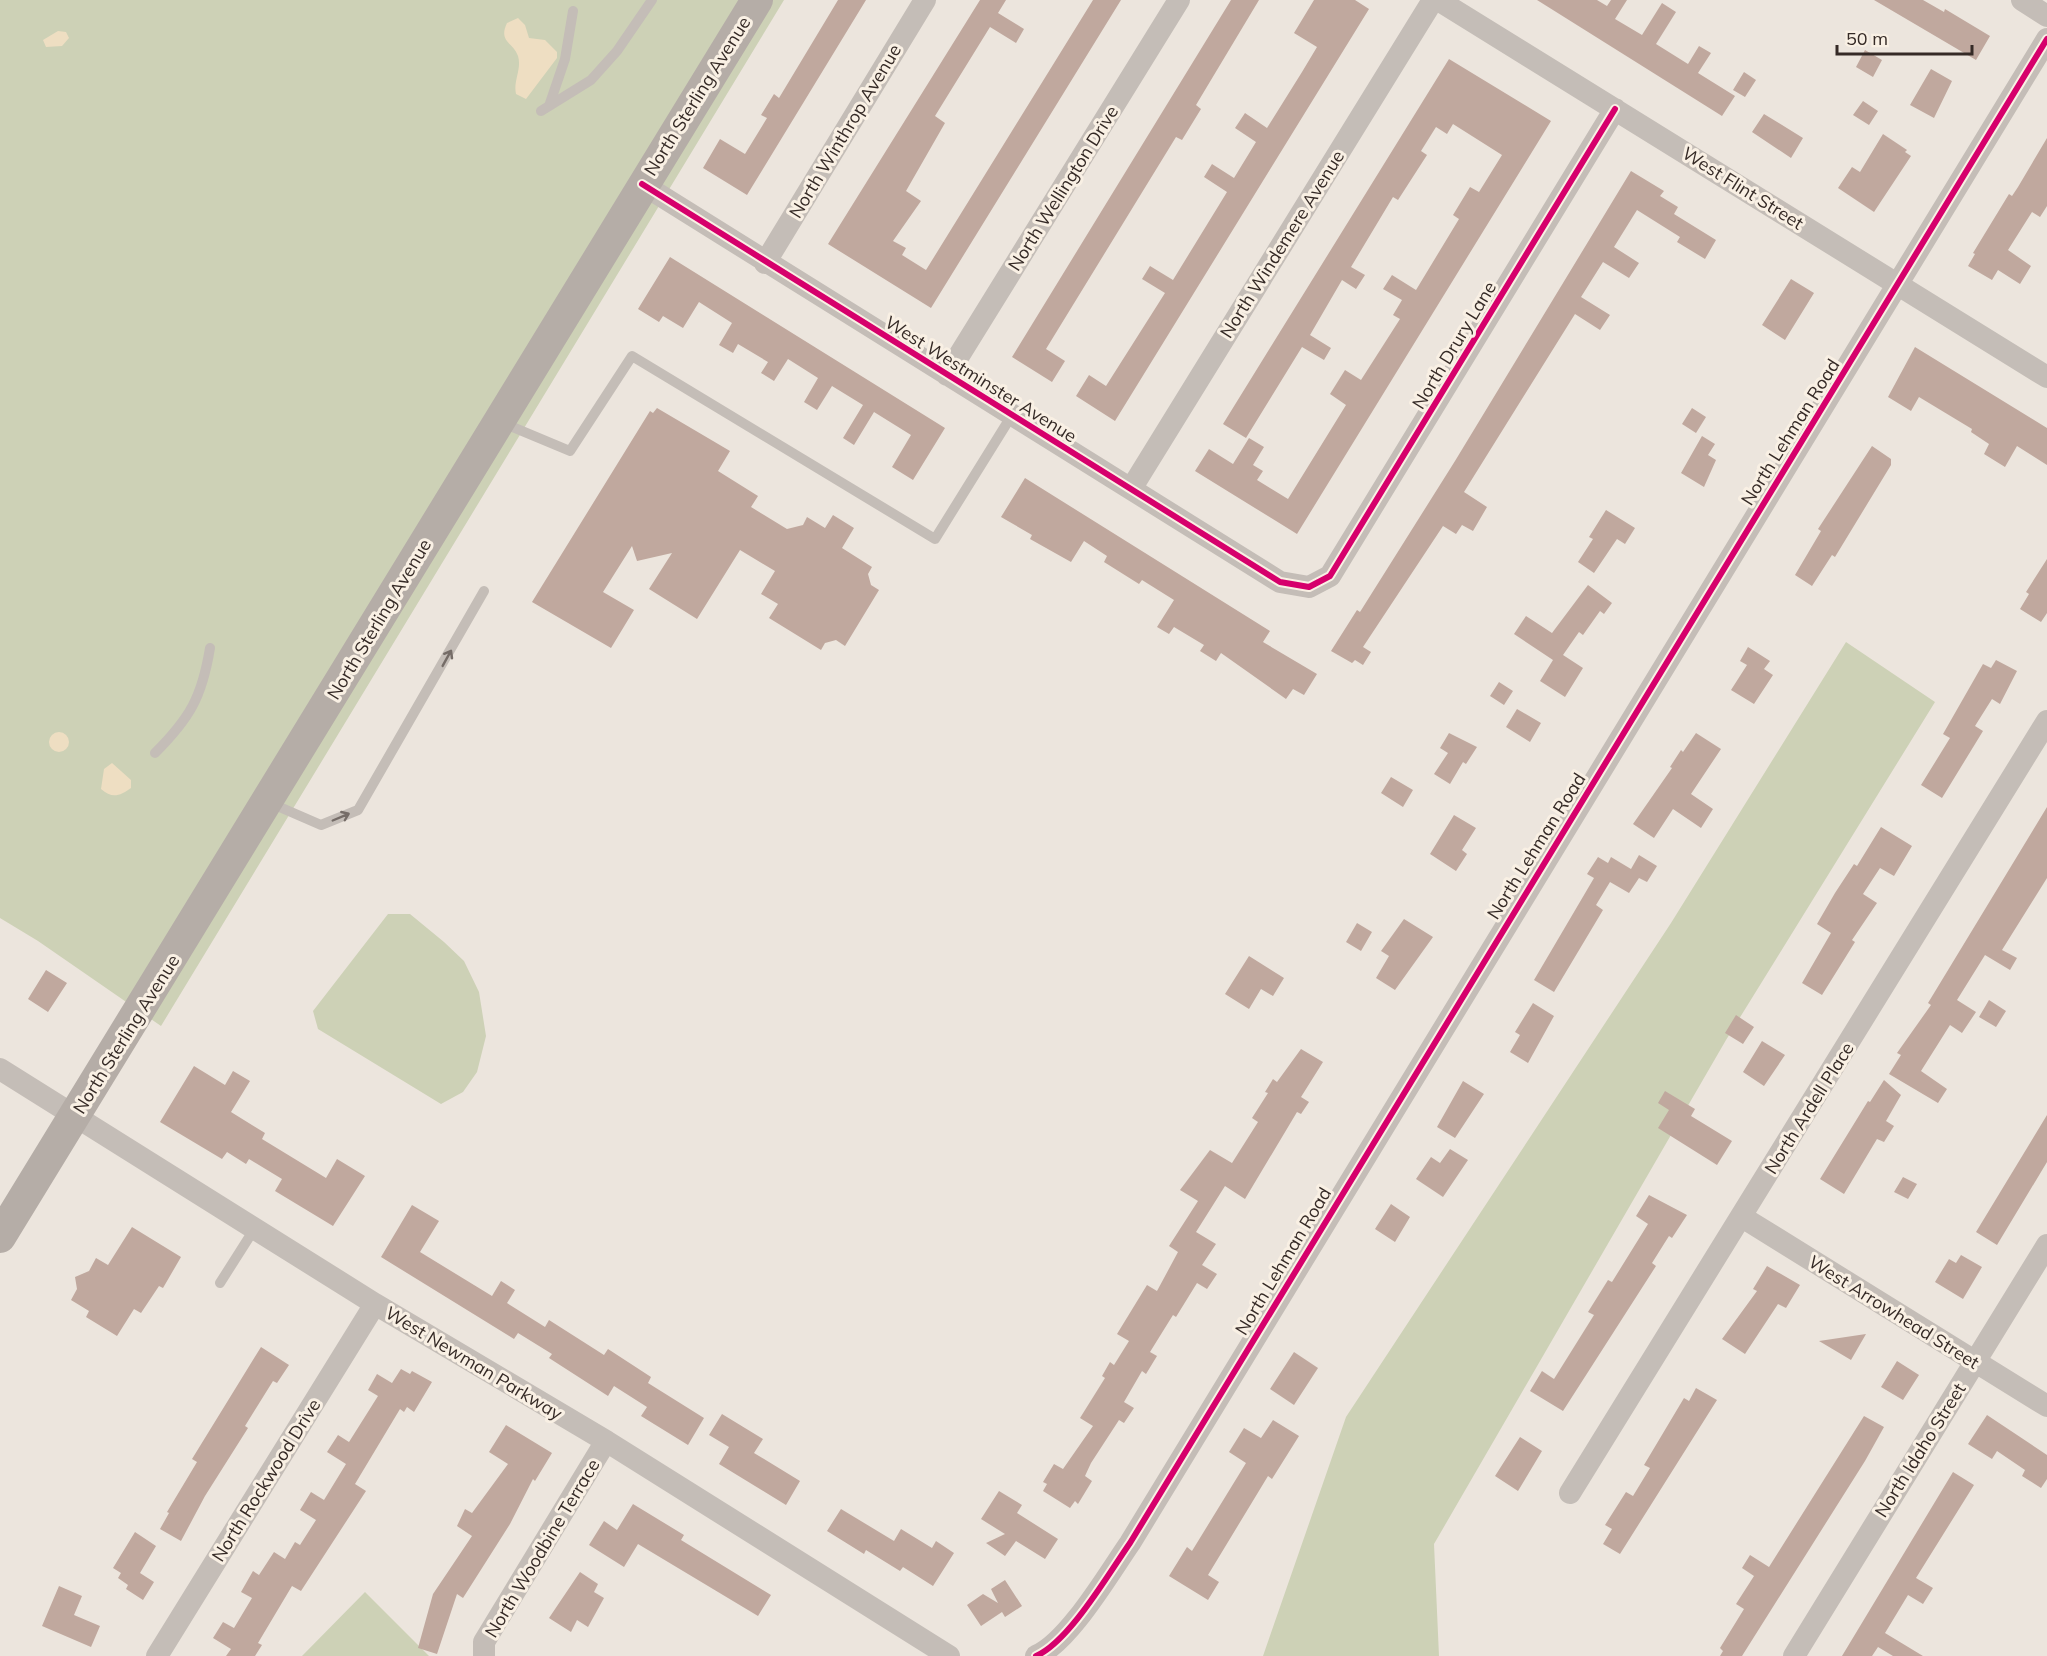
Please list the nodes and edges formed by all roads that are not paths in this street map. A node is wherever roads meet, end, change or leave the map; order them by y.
1 (652, 0) edge
2 (756, 0) edge
3 (925, 0) edge
4 (1179, 0) edge
5 (1433, 0) edge
6 (1438, 0) edge
7 (2022, 0) edge
8 (573, 11) dead end
9 (2047, 16) edge
10 (2047, 39) edge
11 (1615, 109) junction
12 (642, 184) junction
13 (765, 263) junction
14 (1898, 284) junction
15 (946, 375) junction
16 (2047, 377) edge
17 (1012, 415) junction
18 (499, 421) junction
19 (1131, 489) junction
20 (1309, 587) joint
21 (484, 591) dead end
22 (210, 648) dead end
23 (2047, 721) edge
24 (155, 753) dead end
25 (268, 802) junction
26 (0, 1069) edge
27 (76, 1115) junction
28 (1742, 1217) junction
29 (255, 1228) junction
30 (0, 1237) edge
31 (2047, 1245) edge
32 (220, 1283) dead end
33 (375, 1305) junction
34 (1975, 1362) junction
35 (2047, 1406) edge
36 (606, 1441) junction
37 (1570, 1493) dead end
38 (157, 1656) edge
39 (484, 1656) edge
40 (949, 1656) edge
41 (1036, 1656) edge
42 (1794, 1656) edge

1 - 8 lane
2 - 12 main road, North Sterling Avenue
3 - 13 street, North Winthrop Avenue
4 - 15 street, North Wellington Drive
5 - 19 street, North Windemere Avenue
6 - 11 street, West Flint Street
7 - 9 street
10 - 14 street, North Lehman Road
11 - 14 street, West Flint Street
11 - 20 street, North Drury Lane
12 - 13 street, West Westminster Avenue
12 - 18 main road, North Sterling Avenue
13 - 15 street, West Westminster Avenue
14 - 16 street, West Flint Street
14 - 41 street, North Lehman Road
15 - 17 street, West Westminster Avenue
17 - 18 lane
17 - 19 street, West Westminster Avenue
18 - 25 main road, North Sterling Avenue
19 - 20 street, West Westminster Avenue
25 -> 21 lane
22 - 24 lane
23 - 28 street, North Ardell Place
25 - 27 main road, North Sterling Avenue
26 - 27 street, West Newman Parkway
27 - 29 street, West Newman Parkway
27 - 30 main road, North Sterling Avenue
28 - 34 street, West Arrowhead Street
28 - 37 street, North Ardell Place
29 - 32 lane
29 - 33 street, West Newman Parkway
31 - 34 street, North Idaho Street
33 - 36 street, West Newman Parkway
33 - 38 street, North Rockwood Drive
34 - 35 street, West Arrowhead Street
34 - 42 street, North Idaho Street
36 - 39 street, North Woodbine Terrace
36 - 40 street, West Newman Parkway

